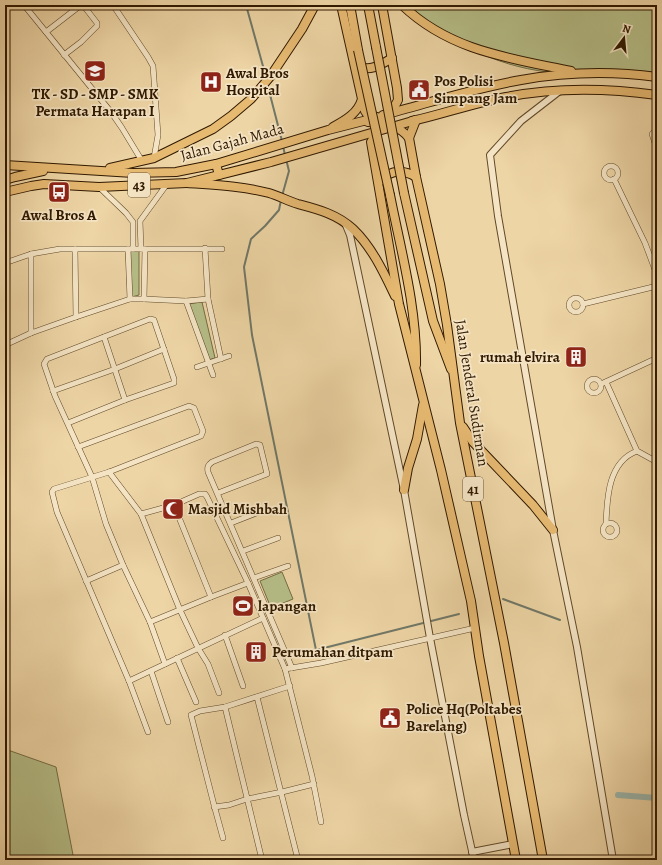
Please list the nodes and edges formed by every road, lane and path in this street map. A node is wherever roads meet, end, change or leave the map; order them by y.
1 (24, 5) edge
2 (82, 5) edge
3 (113, 5) edge
4 (315, 5) edge
5 (341, 5) edge
6 (350, 5) edge
7 (368, 5) edge
8 (382, 5) edge
9 (402, 5) edge
10 (46, 32) junction
11 (64, 55) junction
12 (392, 58) junction
13 (355, 65) junction
14 (580, 73) junction
15 (657, 77) edge
16 (561, 90) junction
17 (657, 95) edge
18 (362, 99) junction
19 (401, 110) junction
20 (392, 113) junction
21 (416, 120) junction
22 (382, 121) junction
23 (395, 126) junction
24 (328, 130) junction
25 (377, 132) junction
26 (657, 132) edge
27 (356, 137) junction
28 (409, 138) junction
29 (657, 149) edge
30 (154, 158) junction
31 (142, 161) junction
32 (216, 164) junction
33 (5, 165) edge
34 (60, 169) junction
35 (92, 171) junction
36 (219, 175) junction
37 (416, 177) junction
38 (614, 179) dead end
39 (5, 180) edge
40 (187, 183) junction
41 (167, 184) junction
42 (100, 186) junction
43 (379, 186) junction
44 (5, 192) edge
45 (140, 221) junction
46 (343, 221) junction
47 (133, 222) junction
48 (75, 248) junction
49 (205, 248) junction
50 (131, 249) junction
51 (143, 249) junction
52 (222, 249) dead end
53 (31, 254) junction
54 (5, 264) edge
55 (657, 275) edge
56 (657, 286) edge
57 (144, 299) junction
58 (208, 299) junction
59 (130, 300) junction
60 (186, 301) junction
61 (399, 304) junction
62 (583, 304) dead end
63 (76, 317) junction
64 (31, 333) junction
65 (104, 337) junction
66 (5, 345) edge
67 (164, 349) junction
68 (229, 356) dead end
69 (657, 358) edge
70 (221, 359) junction
71 (208, 362) junction
72 (197, 367) dead end
73 (115, 369) junction
74 (416, 372) junction
75 (213, 375) dead end
76 (454, 375) junction
77 (53, 391) junction
78 (125, 400) junction
79 (424, 401) junction
80 (68, 423) junction
81 (460, 423) junction
82 (78, 447) junction
83 (638, 451) junction
84 (657, 462) edge
85 (109, 472) junction
86 (92, 477) junction
87 (404, 490) junction
88 (218, 493) junction
89 (174, 505) junction
90 (259, 512) dead end
91 (141, 514) junction
92 (231, 523) junction
93 (606, 524) dead end
94 (553, 530) junction
95 (278, 538) dead end
96 (243, 552) junction
97 (123, 565) junction
98 (288, 566) dead end
99 (254, 578) junction
100 (86, 581) junction
101 (248, 582) junction
102 (211, 597) junction
103 (180, 610) junction
104 (263, 618) junction
105 (150, 622) junction
106 (475, 628) junction
107 (225, 635) junction
108 (430, 638) junction
109 (198, 648) junction
110 (177, 658) junction
111 (165, 664) junction
112 (292, 668) junction
113 (285, 670) junction
114 (151, 671) junction
115 (129, 681) junction
116 (243, 686) dead end
117 (290, 686) junction
118 (219, 693) dead end
119 (257, 696) junction
120 (196, 702) dead end
121 (225, 707) junction
122 (168, 722) dead end
123 (148, 732) dead end
124 (314, 784) junction
125 (282, 792) junction
126 (247, 799) junction
127 (214, 807) junction
128 (321, 822) dead end
129 (223, 838) dead end
130 (513, 844) junction
131 (472, 852) junction
132 (262, 860) edge
133 (298, 860) edge
134 (474, 860) edge
135 (516, 860) edge
136 (544, 860) edge
137 (613, 860) edge

1 - 10 street
2 - 10 street
2 - 11 street
3 - 30 street
4 - 30 main road
5 - 13 main road
6 - 74 main road, bridge
7 - 76 main road, bridge
8 - 12 main road
9 - 14 main road
10 - 11 street
11 - 31 street
12 - 13 main road
12 - 20 main road
13 - 18 main road
14 - 15 main road
14 - 19 main road, Jalan Gajah Mada
16 - 17 main road
16 - 21 main road
16 - 94 street
18 - 22 main road
18 - 24 main road
19 - 20 main road, Jalan Gajah Mada
19 - 22 main road
20 - 22 main road, Jalan Gajah Mada
21 - 22 main road
21 - 23 main road
21 - 28 main road
22 - 23 main road
22 - 24 main road, Jalan Gajah Mada / 43
22 - 25 main road
22 - 27 main road
23 - 25 main road
23 - 28 main road
24 - 32 main road, Jalan Gajah Mada / 43
25 - 27 main road
25 - 43 main road, 41
26 - 29 street
27 - 36 main road, Jalan Gajah Mada / 43
28 - 37 main road, Jalan Jenderal Sudirman / 41
30 - 31 main road
31 - 35 main road
32 - 35 main road, Jalan Gajah Mada / 43
32 - 36 main road
33 - 34 main road, Jalan Gajah Mada / 43
34 - 35 main road, Jalan Gajah Mada / 43
34 - 39 main road
36 - 40 main road, Jalan Gajah Mada / 43
37 - 43 main road
37 - 76 main road, Jalan Jenderal Sudirman / 41
38 - 55 street
40 - 41 main road, Jalan Gajah Mada / 43
40 - 46 main road
41 - 42 main road, Jalan Gajah Mada / 43
41 - 45 street
42 - 44 main road, Jalan Gajah Mada / 43
42 - 47 street
43 - 61 main road, 41
45 - 47 street
45 - 51 street
46 - 61 main road
46 - 87 street
47 - 50 street
48 - 50 street
48 - 53 street
48 - 63 street
49 - 51 street
49 - 52 street
49 - 58 street
50 - 51 street
50 - 59 street
51 - 57 street
53 - 54 street
53 - 64 street
56 - 62 street
57 - 59 street
57 - 60 street
58 - 60 street
58 - 70 street
59 - 63 street
60 - 71 street
61 - 74 main road, 41
63 - 64 street
64 - 66 street
65 - 67 street
65 - 73 street
65 - 77 street
67 - 73 street
67 - 78 street
68 - 70 street
69 - 83 street
70 - 71 street
71 - 72 street
71 - 75 street
73 - 77 street
73 - 78 street
74 - 79 main road, 41
76 - 81 main road, Jalan Jenderal Sudirman / 41
77 - 80 street
78 - 80 street
79 - 87 main road
79 - 106 main road, 41
80 - 82 street
81 - 94 main road
81 - 136 main road, Jalan Jenderal Sudirman / 41
82 - 85 street
82 - 86 street
83 - 84 street
83 - 93 street
85 - 86 street
85 - 91 street
86 - 97 street
86 - 100 street
87 - 108 street
88 - 88 street
88 - 92 street
89 - 91 street
89 - 101 street
89 - 102 street
90 - 92 street
91 - 103 street
92 - 96 street
94 - 137 street
95 - 96 street
96 - 99 street
97 - 100 street
97 - 105 street
98 - 99 street
99 - 112 street
100 - 115 street
101 - 102 street
101 - 104 street
102 - 103 street
103 - 105 street
103 - 109 street
104 - 107 street
104 - 113 street
105 - 111 street
106 - 108 street
106 - 130 main road, 41
107 - 109 street
107 - 116 street
108 - 112 street
108 - 131 street
109 - 110 street
109 - 118 street
110 - 111 street
110 - 120 street
111 - 114 street
112 - 113 street
113 - 117 street
114 - 115 street
114 - 122 street
115 - 123 street
117 - 119 street
117 - 124 street
119 - 121 street
119 - 125 street
121 - 126 street
121 - 127 street
124 - 125 street
124 - 128 street
125 - 126 street
125 - 133 street
126 - 127 street
126 - 132 street
127 - 129 street
130 - 131 street
130 - 135 main road, 41
131 - 134 street

